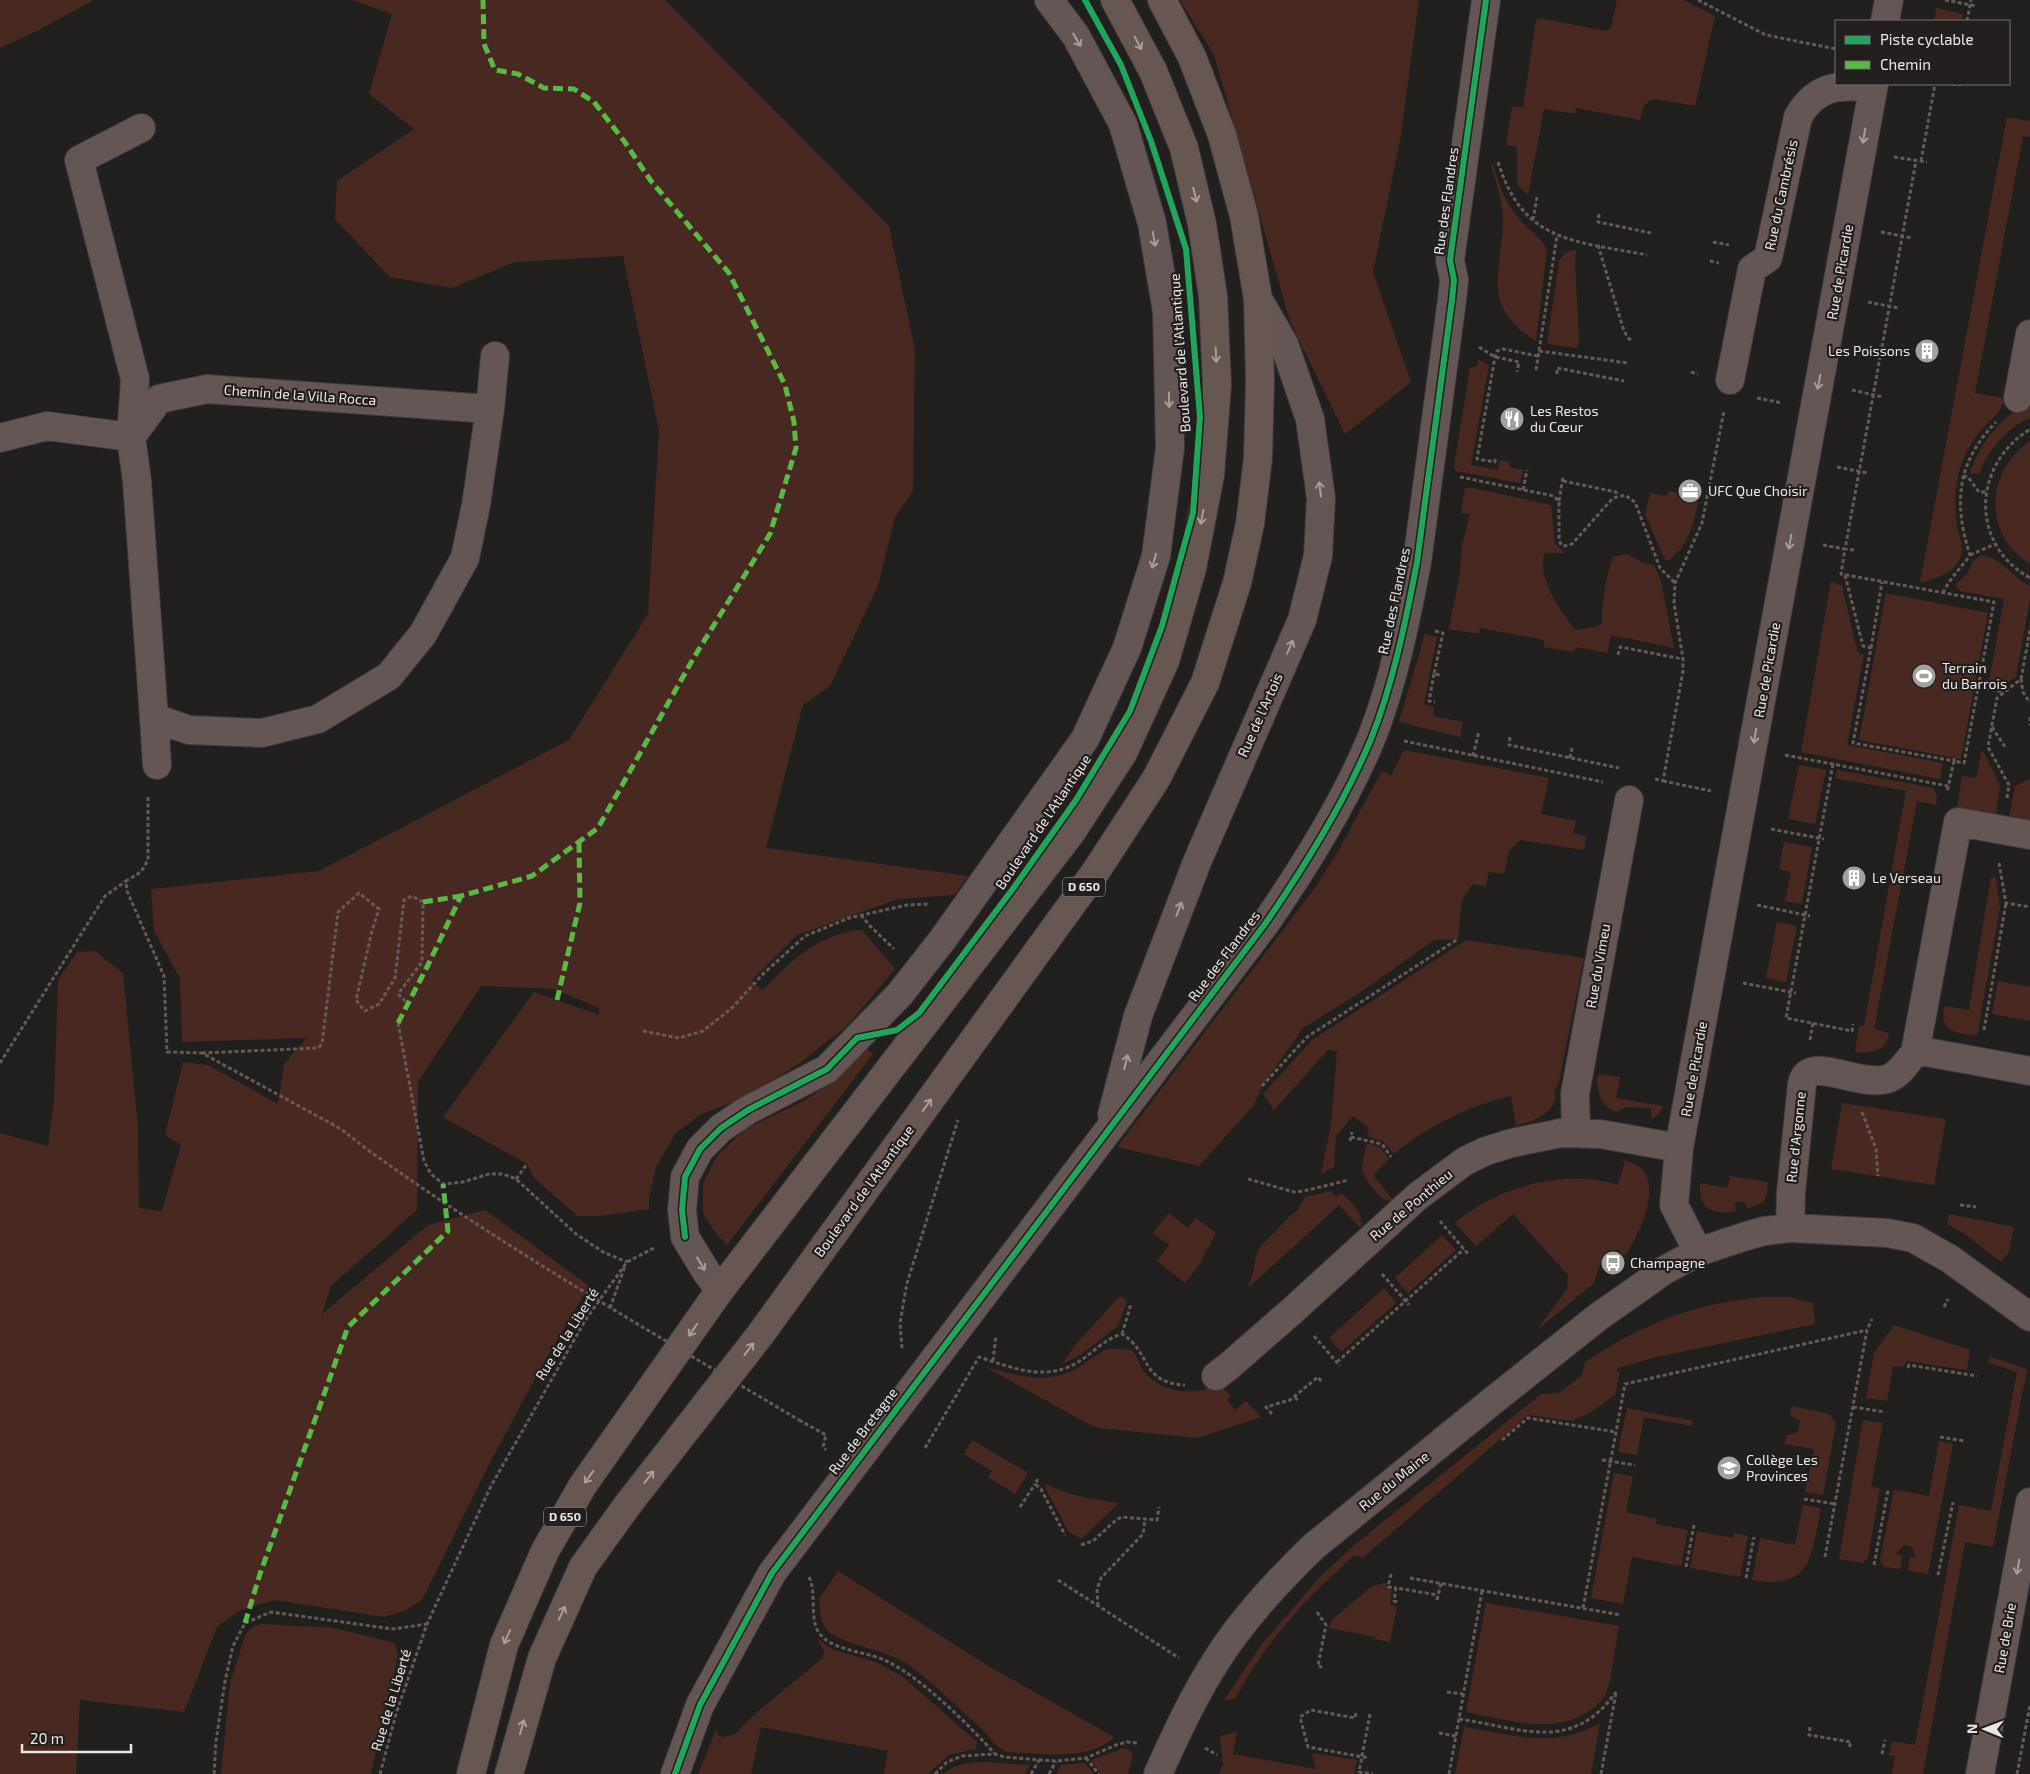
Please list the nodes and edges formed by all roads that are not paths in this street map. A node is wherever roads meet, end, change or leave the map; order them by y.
1 (1049, 0) edge
2 (1115, 0) edge
3 (1162, 0) edge
4 (1486, 0) edge
5 (1889, 0) edge
6 (1885, 20) edge
7 (1873, 86) edge
8 (141, 128) dead end
9 (1258, 299) junction
10 (2030, 334) edge
11 (495, 356) dead end
12 (1727, 392) road end
13 (2018, 398) road end
14 (490, 409) junction
15 (0, 438) edge
16 (131, 438) junction
17 (154, 718) junction
18 (157, 765) road end
19 (1631, 788) road end
20 (2030, 835) edge
21 (1915, 1053) junction
22 (2030, 1071) edge
23 (1109, 1127) junction
24 (1576, 1133) junction
25 (1679, 1148) junction
26 (1790, 1228) junction
27 (1698, 1252) junction
28 (720, 1290) junction
29 (2030, 1317) edge
30 (1216, 1376) road end
31 (2030, 1502) edge
32 (471, 1774) edge
33 (509, 1774) edge
34 (675, 1774) edge
35 (1158, 1774) edge
36 (1980, 1774) edge

1 -> 28 street, Boulevard de l'Atlantique
2 -> 28 main road, Boulevard de l'Atlantique / D 650
3 - 9 main road, Boulevard de l'Atlantique / D 650
4 - 23 street, Rue des Flandres
5 - 6 street
7 - 12 street, Rue du Cambrésis
7 -> 25 street, Rue de Picardie
8 - 16 street
23 -> 9 street, Rue de l'Artois
33 -> 9 main road, Boulevard de l'Atlantique / D 650
10 - 13 street
11 - 14 street
14 - 16 street, Chemin de la Villa Rocca
14 - 17 street
15 - 16 street
16 - 17 street
17 - 18 street
19 - 24 street, Rue du Vimeu
20 - 21 street
21 - 22 street
21 - 26 street, Rue d'Argonne
23 - 34 street, Rue de Bretagne
24 - 25 street, Rue de Ponthieu
24 - 30 street, Rue de Ponthieu
25 - 27 street, Rue de Picardie
26 - 27 street, Rue du Maine
26 - 29 street, Rue du Maine
27 - 35 street, Rue du Maine
28 -> 32 main road, Boulevard de l'Atlantique / D 650
31 -> 36 street, Rue de Brie

